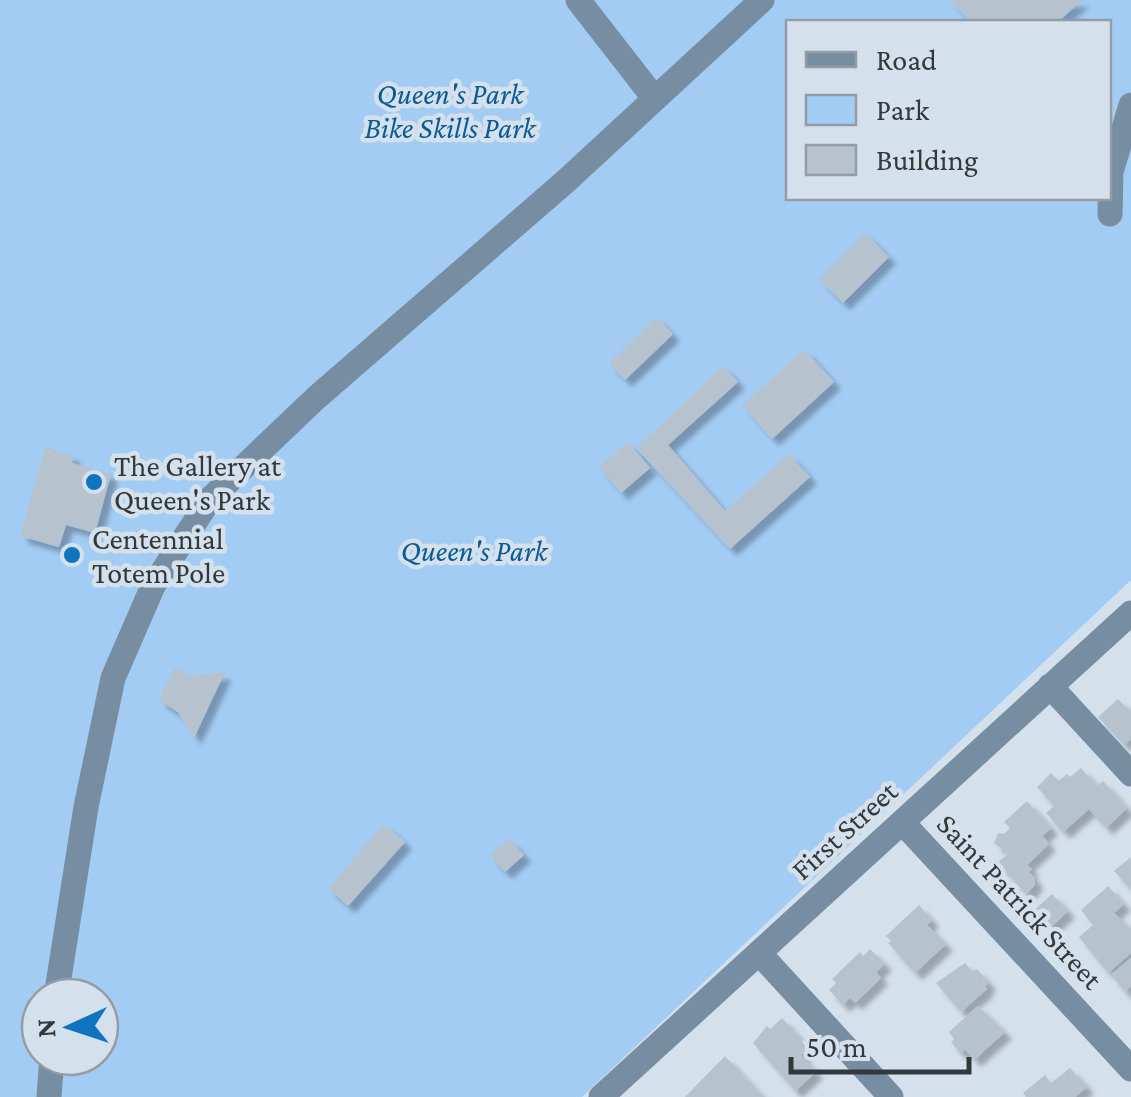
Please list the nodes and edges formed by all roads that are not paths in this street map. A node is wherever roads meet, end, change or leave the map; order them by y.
1 (578, 0) edge
2 (762, 0) edge
3 (655, 99) junction
4 (1131, 105) edge
5 (1111, 172) edge
6 (1110, 200) edge
7 (1110, 214) dead end
8 (1131, 613) edge
9 (1050, 686) junction
10 (1131, 774) edge
11 (902, 822) junction
12 (758, 953) junction
13 (59, 977) edge
14 (1131, 1069) edge
15 (611, 1094) edge
16 (891, 1097) edge

1 - 3 street
2 - 3 street
3 - 13 street
4 - 5 street
6 - 7 street
8 - 9 street, First Street
9 - 10 street
9 - 11 street, First Street
11 - 12 street, First Street
11 - 14 street, Saint Patrick Street
12 - 15 street, First Street
12 - 16 street

